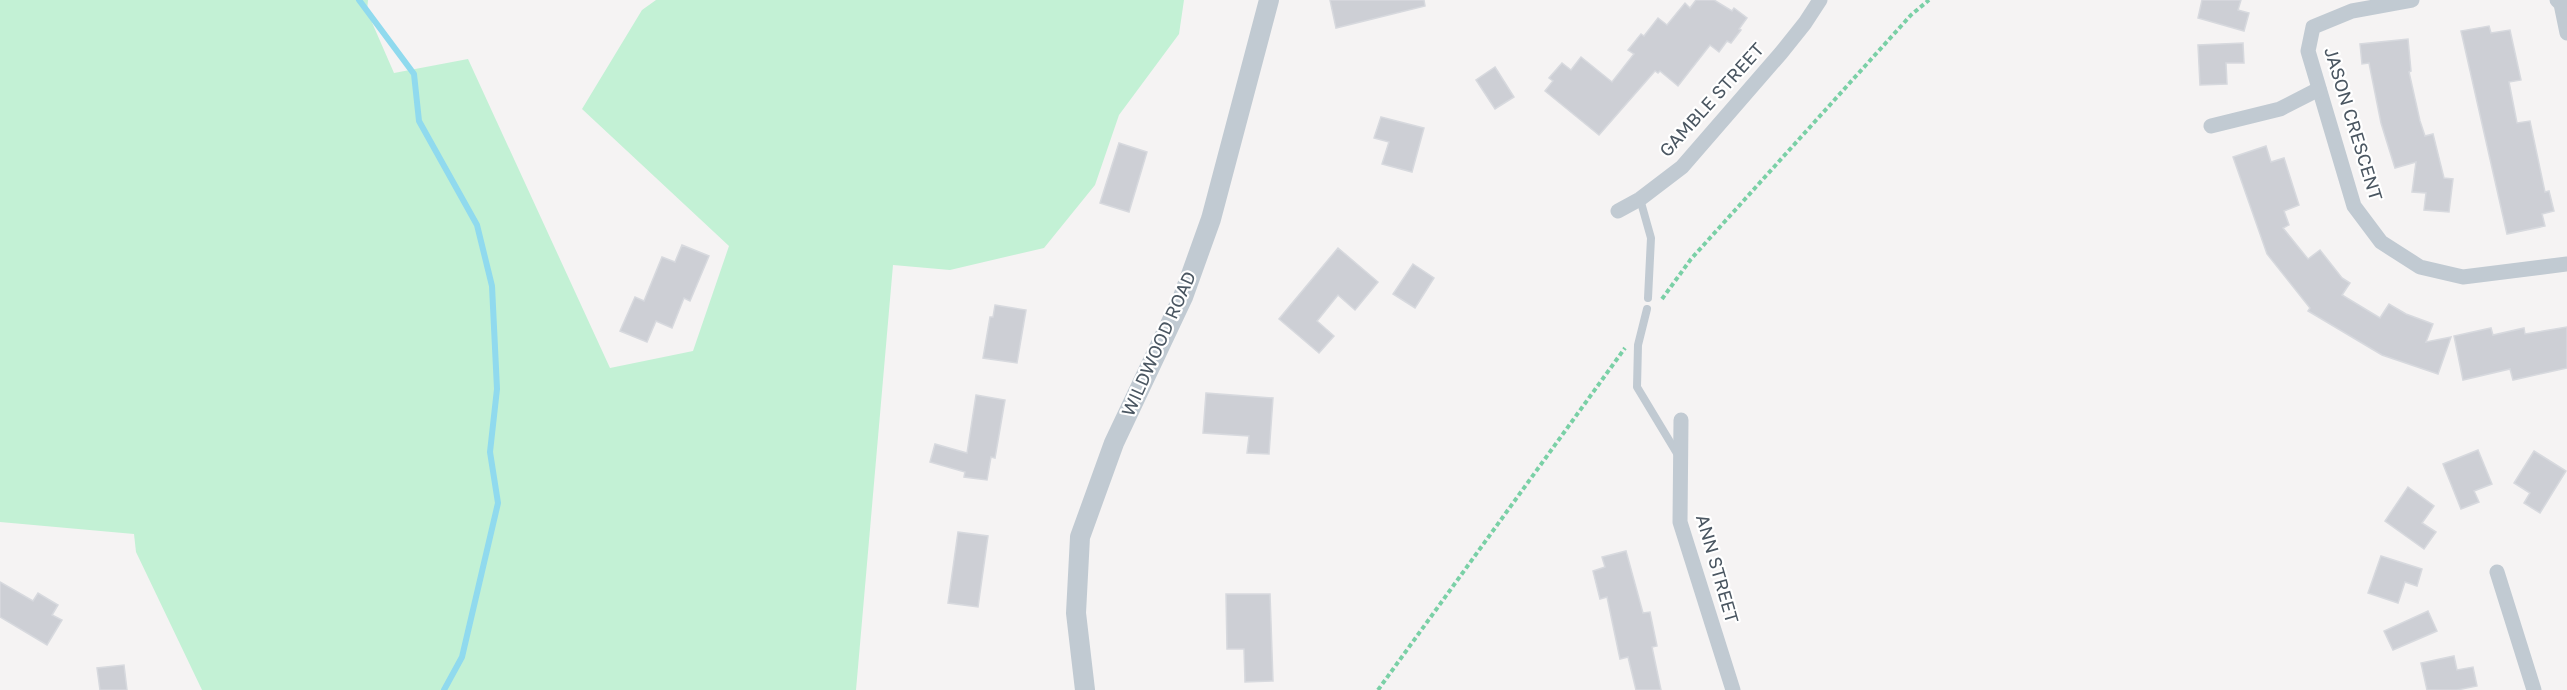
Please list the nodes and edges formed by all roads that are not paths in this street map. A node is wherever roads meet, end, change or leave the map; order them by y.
1 (1269, 0) edge
2 (1820, 0) edge
3 (2412, 0) edge
4 (2557, 0) edge
5 (2567, 33) edge
6 (2319, 89) junction
7 (2211, 126) dead end
8 (1640, 199) junction
9 (1618, 212) dead end
10 (2567, 264) edge
11 (1648, 298) dead end
12 (1647, 309) dead end
13 (1681, 420) dead end
14 (1681, 459) junction
15 (2497, 572) dead end
16 (1085, 690) edge
17 (1733, 690) edge
18 (2534, 690) edge

1 - 16 street, WILDWOOD ROAD
2 - 8 street, GAMBLE STREET
3 - 6 street, JASON CRESCENT
4 - 5 street
6 - 7 street
6 - 10 street, JASON CRESCENT
8 - 9 street, GAMBLE STREET
8 - 11 lane
12 - 14 lane
13 - 14 street, ANN STREET
14 - 17 street, ANN STREET
15 - 18 street

